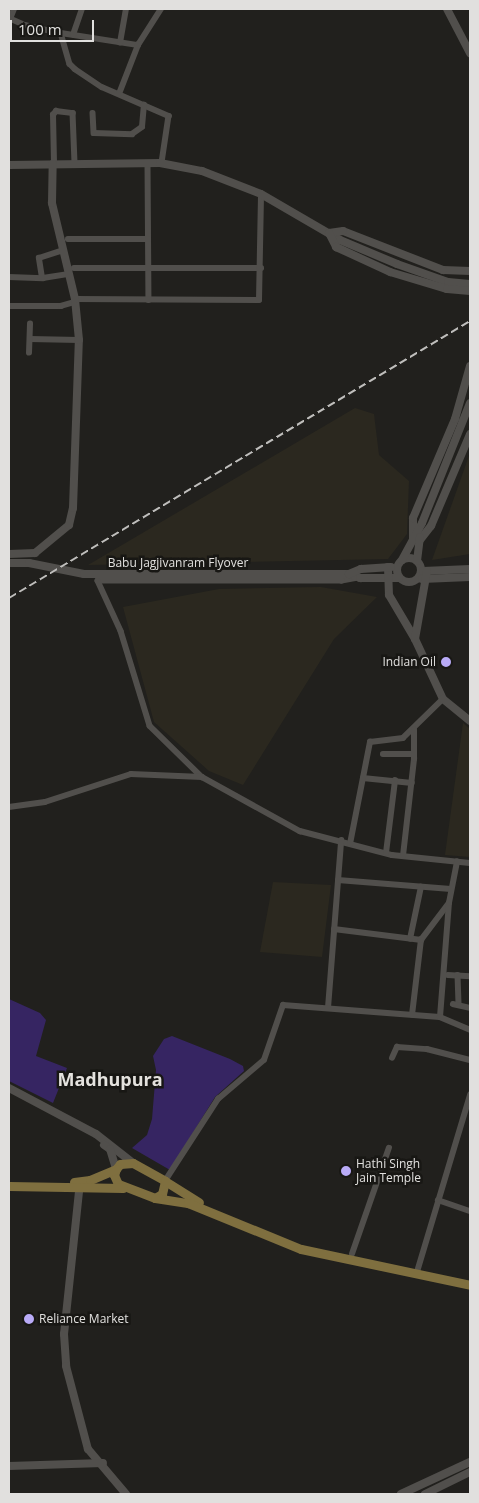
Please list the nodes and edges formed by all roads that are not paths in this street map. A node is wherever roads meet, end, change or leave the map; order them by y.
1 (14, 9) edge
2 (82, 9) edge
3 (126, 9) edge
4 (161, 9) edge
5 (447, 9) edge
6 (10, 18) edge
7 (62, 33) junction
8 (73, 35) junction
9 (120, 44) junction
10 (138, 45) junction
11 (470, 53) edge
12 (119, 94) junction
13 (144, 105) junction
14 (92, 113) dead end
15 (54, 163) junction
16 (75, 163) junction
17 (148, 163) junction
18 (162, 163) junction
19 (9, 165) edge
20 (261, 194) junction
21 (329, 234) junction
22 (68, 239) dead end
23 (148, 239) junction
24 (63, 250) junction
25 (261, 268) junction
26 (149, 269) junction
27 (71, 271) junction
28 (468, 272) edge
29 (9, 277) edge
30 (42, 278) junction
31 (470, 284) edge
32 (467, 291) edge
33 (75, 300) junction
34 (149, 300) junction
35 (9, 306) edge
36 (30, 324) dead end
37 (30, 339) junction
38 (79, 340) junction
39 (29, 353) dead end
40 (470, 366) edge
41 (470, 403) edge
42 (470, 434) edge
43 (416, 540) junction
44 (9, 554) edge
45 (417, 561) junction
46 (9, 563) edge
47 (399, 563) junction
48 (388, 567) junction
49 (470, 569) edge
50 (425, 573) junction
51 (349, 574) junction
52 (470, 577) edge
53 (360, 578) junction
54 (388, 578) junction
55 (400, 578) junction
56 (415, 639) junction
57 (443, 700) junction
58 (470, 721) edge
59 (414, 730) junction
60 (383, 754) dead end
61 (414, 754) junction
62 (202, 777) junction
63 (362, 778) junction
64 (395, 781) junction
65 (412, 783) junction
66 (9, 807) edge
67 (341, 842) junction
68 (350, 844) junction
69 (386, 853) junction
70 (403, 856) junction
71 (457, 862) junction
72 (470, 863) edge
73 (338, 880) junction
74 (421, 887) junction
75 (451, 889) junction
76 (449, 902) junction
77 (334, 929) junction
78 (410, 939) junction
79 (420, 940) junction
80 (448, 975) dead end
81 (458, 975) junction
82 (470, 976) edge
83 (328, 1008) junction
84 (470, 1008) edge
85 (412, 1015) junction
86 (440, 1017) junction
87 (470, 1030) edge
88 (392, 1058) dead end
89 (470, 1060) edge
90 (9, 1088) edge
91 (9, 1092) edge
92 (470, 1095) edge
93 (389, 1148) dead end
94 (133, 1163) junction
95 (116, 1169) junction
96 (9, 1181) edge
97 (165, 1181) junction
98 (80, 1184) junction
99 (9, 1186) edge
100 (123, 1188) junction
101 (155, 1198) junction
102 (438, 1200) junction
103 (470, 1211) edge
104 (352, 1254) junction
105 (417, 1270) junction
106 (470, 1280) edge
107 (470, 1285) edge
108 (470, 1462) edge
109 (103, 1463) junction
110 (9, 1466) edge
111 (470, 1472) edge
112 (126, 1494) edge
113 (401, 1494) edge
114 (425, 1494) edge

1 - 6 street
2 - 8 street
3 - 9 street
4 - 10 street
5 - 11 street
6 - 7 street
7 - 8 street
7 - 12 street
8 - 9 street
9 - 10 street
10 - 12 street
12 - 13 street
13 - 14 street
13 - 18 street
15 - 16 street
15 - 16 street
15 - 19 street
15 - 24 street
16 - 17 street
17 - 18 street
17 - 23 street
18 - 20 street
20 - 21 street
20 - 25 street
21 - 28 street
21 - 31 street
21 - 32 street
22 - 23 street
23 - 26 street
24 - 27 street
24 - 30 street
25 - 26 street
25 - 34 street
26 - 27 street
26 - 34 street
27 - 30 street
27 - 33 street
28 - 32 street
29 - 30 street
33 - 34 street
33 - 35 street
33 - 38 street
36 - 37 street
37 - 38 street
37 - 39 street
38 - 44 street
40 - 43 street
41 - 43 street
42 - 43 street
43 - 45 street
43 - 47 street
45 - 47 street
45 - 50 street
46 - 51 street, Babu Jagjivanram Flyover
47 - 48 street
47 - 55 street
48 - 51 street
48 - 54 street
49 - 50 street
50 - 52 street
50 - 55 street
50 - 56 street
51 - 53 street
53 - 54 street
53 - 62 street
54 - 55 street
54 - 56 street
56 - 57 street
57 - 58 street
57 - 59 street
59 - 61 street
59 - 63 street
60 - 61 street
61 - 65 street
62 - 66 street
62 - 67 street
63 - 64 street
63 - 68 street
64 - 65 street
64 - 69 street
65 - 70 street
67 - 68 street
67 - 73 street
68 - 69 street
69 - 70 street
70 - 71 street
71 - 72 street
71 - 75 street
73 - 74 street
73 - 77 street
74 - 75 street
74 - 78 street
75 - 76 street
76 - 79 street
76 - 86 street
77 - 78 street
77 - 83 street
78 - 79 street
79 - 85 street
80 - 81 street
81 - 82 street
81 - 84 street
83 - 85 street
83 - 97 street
85 - 86 street
86 - 87 street
88 - 89 street
90 - 94 street
91 - 95 street
92 - 102 street
93 - 104 street
94 - 95 main road
94 - 97 main road
95 - 98 main road
95 - 100 main road
96 - 98 main road
97 - 101 main road
97 - 104 main road
98 - 99 main road
98 - 100 main road
98 - 109 street
100 - 101 main road
101 - 105 main road
102 - 103 street
102 - 105 street
104 - 105 main road
105 - 106 main road
105 - 107 main road
108 - 113 street
109 - 110 street
109 - 112 street
111 - 114 street

